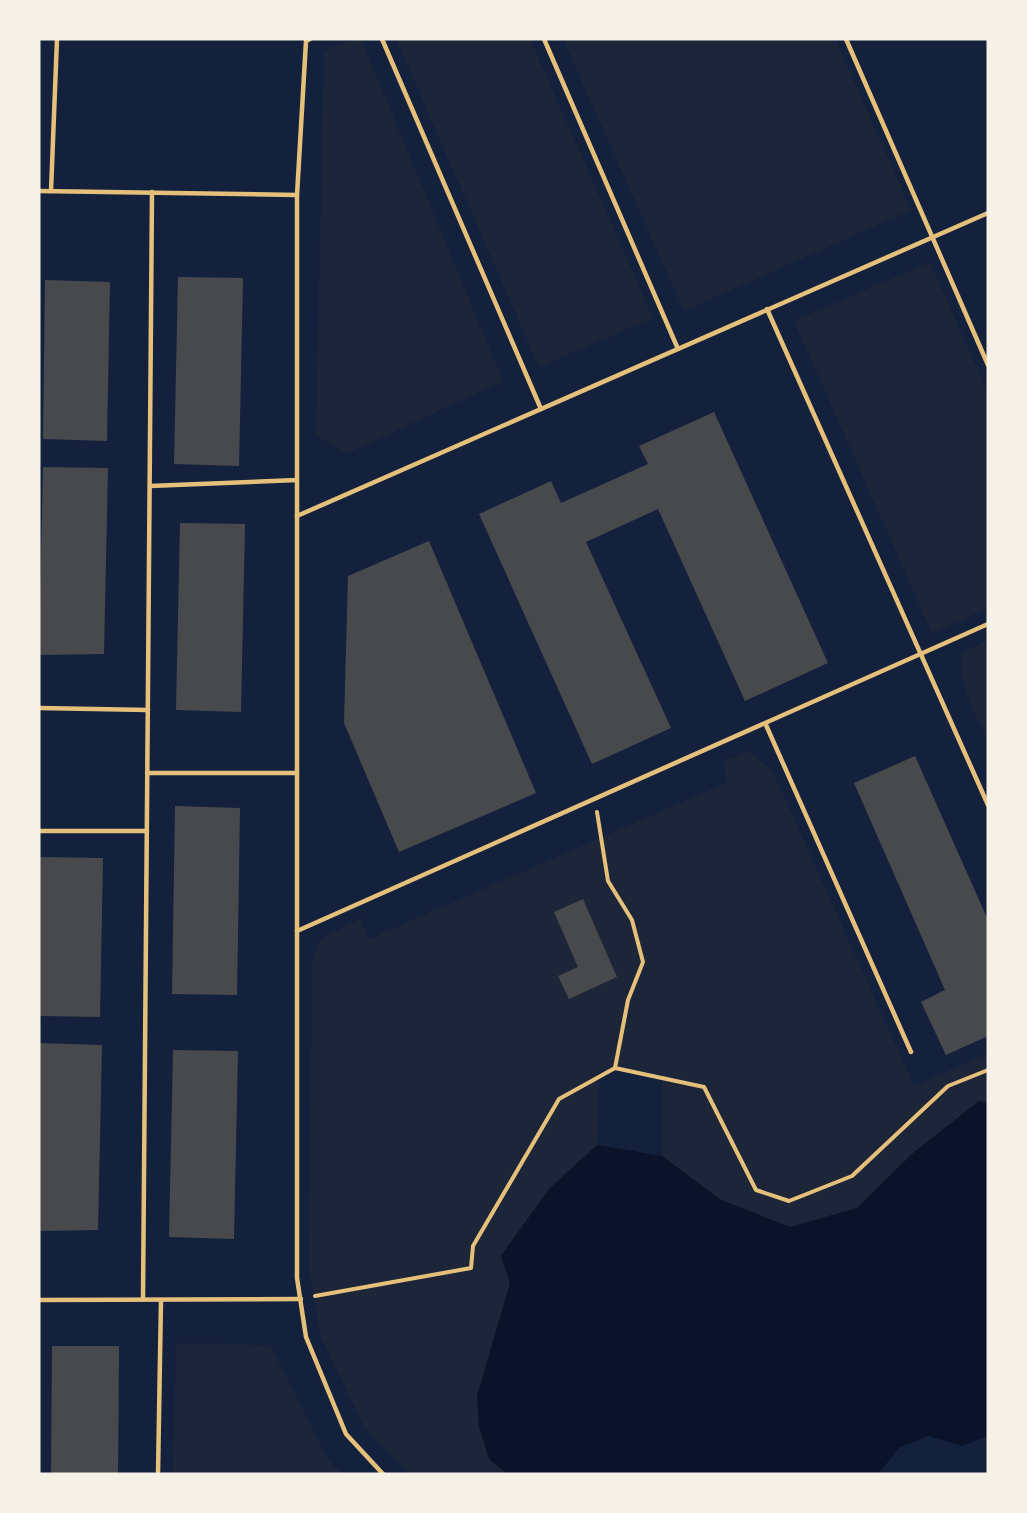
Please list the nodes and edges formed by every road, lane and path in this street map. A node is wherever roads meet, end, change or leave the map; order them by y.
1 (57, 39) edge
2 (310, 39) edge
3 (382, 39) edge
4 (544, 39) edge
5 (846, 39) edge
6 (39, 191) edge
7 (51, 191) junction
8 (152, 192) junction
9 (297, 195) junction
10 (988, 213) edge
11 (933, 237) junction
12 (767, 309) junction
13 (678, 349) junction
14 (988, 365) edge
15 (541, 409) junction
16 (297, 480) junction
17 (150, 486) junction
18 (297, 516) junction
19 (988, 624) edge
20 (921, 656) junction
21 (39, 708) edge
22 (148, 710) junction
23 (766, 725) junction
24 (147, 773) junction
25 (297, 773) junction
26 (595, 800) junction
27 (988, 806) edge
28 (39, 831) edge
29 (147, 831) junction
30 (297, 931) junction
31 (911, 1052) dead end
32 (615, 1068) junction
33 (988, 1070) edge
34 (143, 1299) junction
35 (301, 1299) junction
36 (39, 1300) edge
37 (161, 1300) junction
38 (158, 1474) edge
39 (383, 1474) edge

1 - 7 lane
2 - 9 lane
3 - 15 lane
4 - 13 lane
5 - 11 lane
6 - 7 lane
7 - 8 lane
8 - 9 lane
8 - 17 lane
9 - 16 lane
10 - 11 lane
11 - 12 lane
11 - 14 lane
12 - 13 lane
12 - 20 lane
13 - 15 lane
15 - 18 lane
16 - 17 lane
16 - 18 lane
17 - 22 lane
18 - 25 lane
19 - 20 lane
20 - 23 lane
20 - 27 lane
21 - 22 lane
22 - 24 lane
23 - 26 lane
23 - 31 lane
24 - 25 lane
24 - 29 lane
25 - 30 lane
26 - 30 lane
26 - 32 path
28 - 29 lane
29 - 34 lane
30 - 35 lane
32 - 33 path
32 - 35 path
34 - 36 lane
34 - 37 lane
35 - 37 lane
35 - 39 lane
37 - 38 lane

